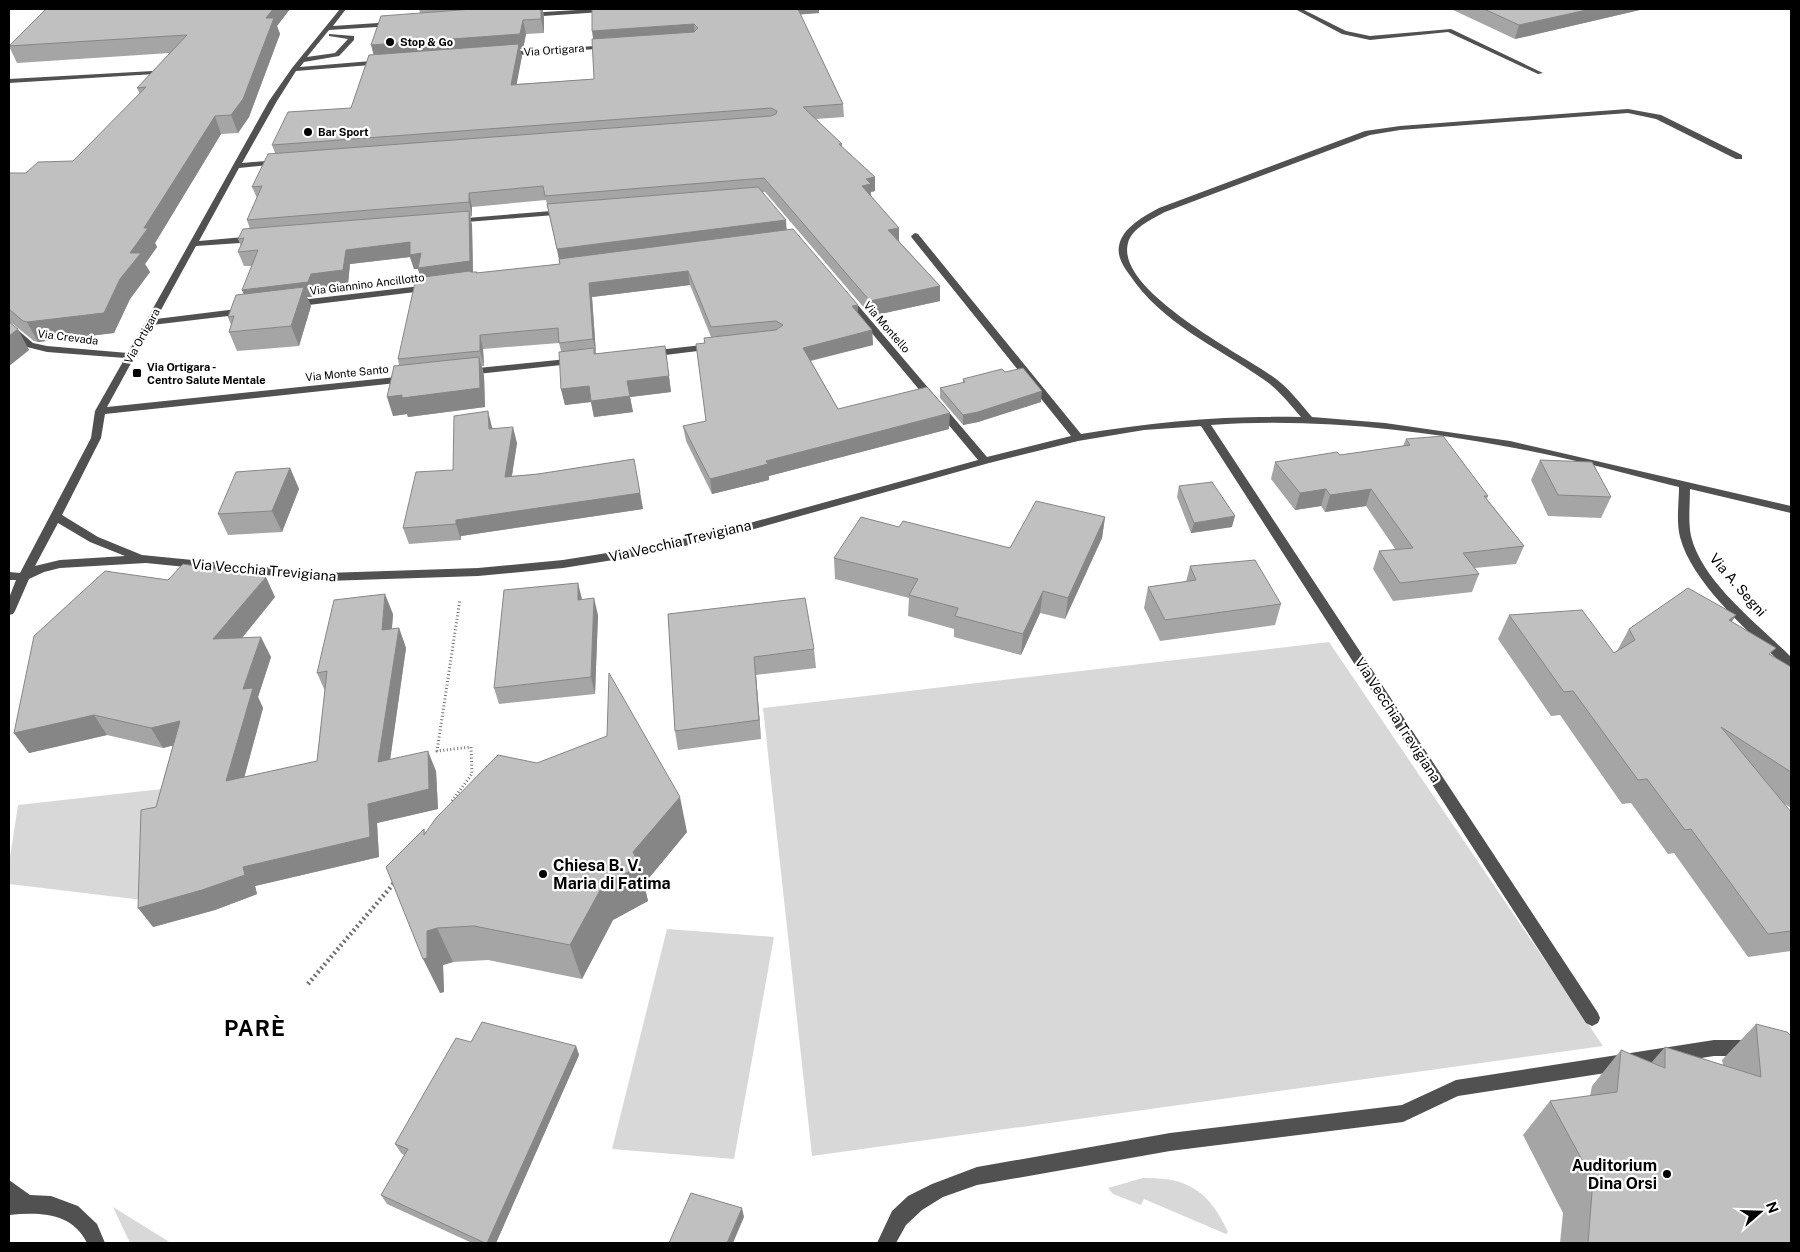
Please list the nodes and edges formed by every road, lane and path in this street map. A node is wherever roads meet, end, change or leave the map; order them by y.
1 (343, 9) edge
2 (617, 9) edge
3 (1298, 9) edge
4 (554, 11) edge
5 (525, 15) edge
6 (397, 24) edge
7 (327, 28) junction
8 (321, 35) junction
9 (616, 46) edge
10 (498, 54) edge
11 (301, 60) junction
12 (390, 62) edge
13 (294, 69) junction
14 (153, 73) edge
15 (1540, 73) dead end
16 (9, 81) edge
17 (1739, 157) dead end
18 (290, 162) edge
19 (236, 166) junction
20 (578, 211) edge
21 (449, 222) edge
22 (915, 236) dead end
23 (261, 238) edge
24 (194, 244) junction
25 (436, 287) edge
26 (840, 290) edge
27 (286, 305) edge
28 (258, 309) edge
29 (149, 323) junction
30 (9, 326) edge
31 (718, 346) edge
32 (639, 355) edge
33 (132, 356) junction
34 (590, 360) edge
35 (462, 373) edge
36 (413, 378) edge
37 (100, 411) junction
38 (1309, 420) junction
39 (1204, 422) junction
40 (1078, 438) junction
41 (985, 461) junction
42 (1685, 484) junction
43 (1791, 509) edge
44 (55, 516) junction
45 (146, 559) junction
46 (9, 576) edge
47 (24, 576) junction
48 (461, 598) dead end
49 (9, 611) edge
50 (1791, 665) edge
51 (449, 807) edge
52 (396, 880) edge
53 (308, 984) dead end
54 (1592, 1018) dead end
55 (1765, 1050) edge
56 (9, 1189) edge
57 (18, 1204) edge
58 (96, 1243) edge
59 (886, 1243) edge

1 - 7 street, Via Ortigara
2 - 4 street
3 - 15 street
4 - 5 street
6 - 7 street
7 - 8 street, Via Ortigara
8 - 11 street, Via Ortigara
8 - 11 street
9 - 10 street, Via Ortigara
11 - 13 street, Via Ortigara
12 - 13 street
13 - 19 street, Via Ortigara
14 - 16 street
17 - 38 street
18 - 19 street
19 - 24 street, Via Ortigara
20 - 21 street
22 - 40 street
23 - 24 street
24 - 29 street, Via Ortigara
25 - 27 street, Via Giannino Ancillotto
26 - 41 street, Via Montello
28 - 29 street
29 - 33 street, Via Ortigara
30 - 33 street, Via Crevada
31 - 32 street
33 - 37 street, Via Ortigara
34 - 35 street
36 - 37 street, Via Monte Santo
37 - 44 street, Via Ortigara
38 - 39 street, Via Vecchia Trevigiana
38 - 42 street, Via Vecchia Trevigiana
39 - 40 street, Via Vecchia Trevigiana
39 - 54 street, Via Vecchia Trevigiana
40 - 41 street, Via Vecchia Trevigiana
41 - 45 street, Via Vecchia Trevigiana
42 - 43 street, Via Vecchia Trevigiana
42 - 50 street, Via A. Segni
44 - 45 street, Via Vecchia Trevigiana
44 - 47 street, Via Ortigara
45 - 47 street, Via Vecchia Trevigiana
46 - 47 street
47 - 49 street, Via Ortigara
48 - 51 path
52 - 53 path
55 - 59 street
56 - 57 street
57 - 58 street

